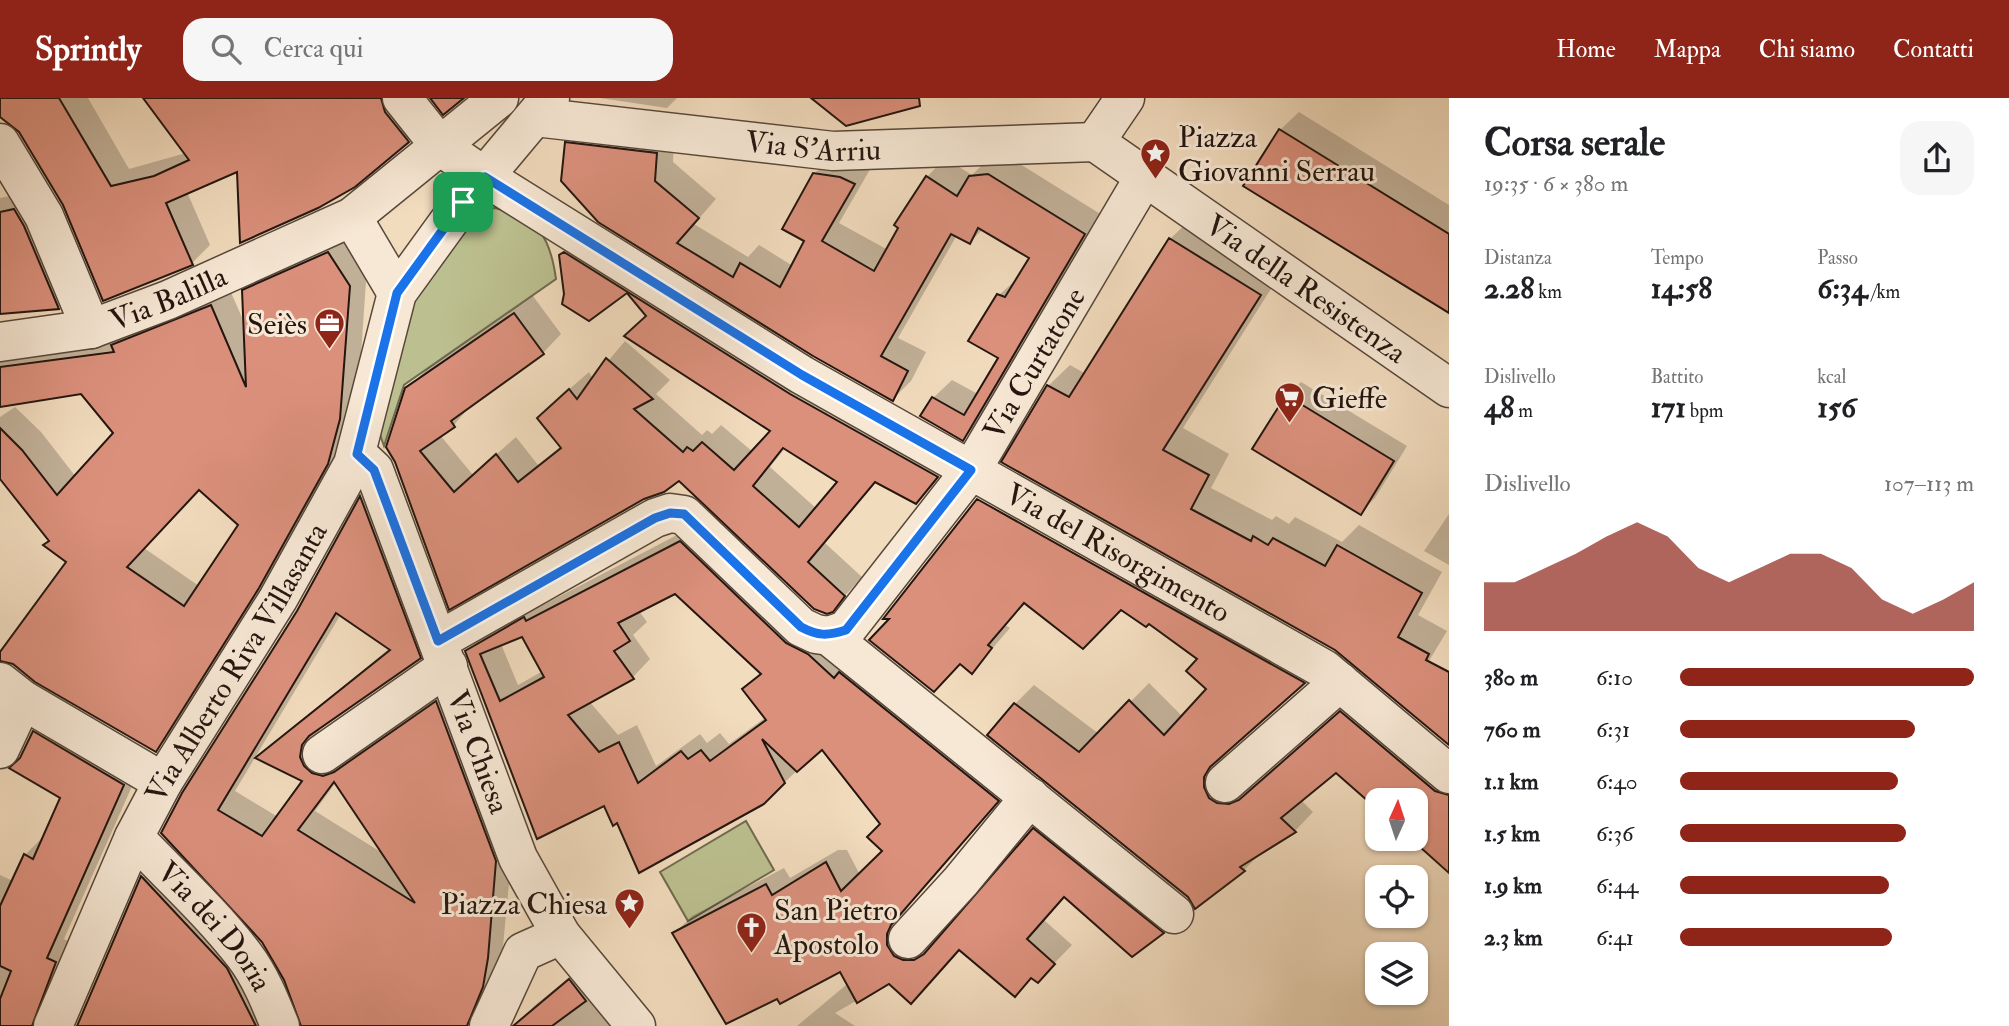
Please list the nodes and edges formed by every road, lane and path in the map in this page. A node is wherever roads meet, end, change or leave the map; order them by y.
1 (401, 98) edge
2 (499, 98) edge
3 (542, 108) edge
4 (1107, 113) edge
5 (0, 144) edge
6 (440, 146) junction
7 (1145, 176) junction
8 (485, 177) junction
9 (341, 223) junction
10 (397, 293) junction
11 (91, 329) junction
12 (0, 342) edge
13 (1449, 388) edge
14 (357, 454) junction
15 (971, 470) junction
16 (829, 636) junction
17 (443, 653) junction
18 (1340, 682) junction
19 (11, 691) edge
20 (0, 749) edge
21 (321, 754) dead end
22 (1449, 774) edge
23 (163, 782) junction
24 (1225, 783) dead end
25 (1030, 797) junction
26 (134, 837) junction
27 (1174, 914) dead end
28 (561, 935) junction
29 (908, 939) dead end
30 (53, 1026) edge
31 (280, 1026) edge
32 (489, 1026) edge
33 (636, 1026) edge

1 - 6 street, Via del Risorgimento
2 - 6 street, Via Balilla
3 - 4 street, Via S'Arriu
3 - 8 street
4 - 7 street, Via della Resistenza
5 - 11 street
6 - 8 street, Via del Risorgimento
6 - 9 street, Via Balilla
7 - 13 street, Via della Resistenza
7 - 15 street, Via Curtatone
8 - 10 street
8 - 15 street, Via del Risorgimento
9 - 10 street
9 - 11 street, Via Balilla
10 - 14 street, Via Alberto Riva Villasanta
11 - 12 street, Via Balilla
14 - 17 street, Via Chiesa
14 - 23 street, Via Alberto Riva Villasanta
15 - 16 street, Via Curtatone
15 - 18 street, Via del Risorgimento
16 - 17 street
16 - 25 street
17 - 21 street
17 - 28 street, Via Chiesa
18 - 22 street, Via del Risorgimento
18 - 24 street
19 - 20 street
19 - 23 street
23 - 26 street, Via Alberto Riva Villasanta
25 - 27 street
25 - 29 street
26 - 30 street, Via Alberto Riva Villasanta
26 - 31 street, Via dei Doria
28 - 32 street
28 - 33 street, Via Chiesa

